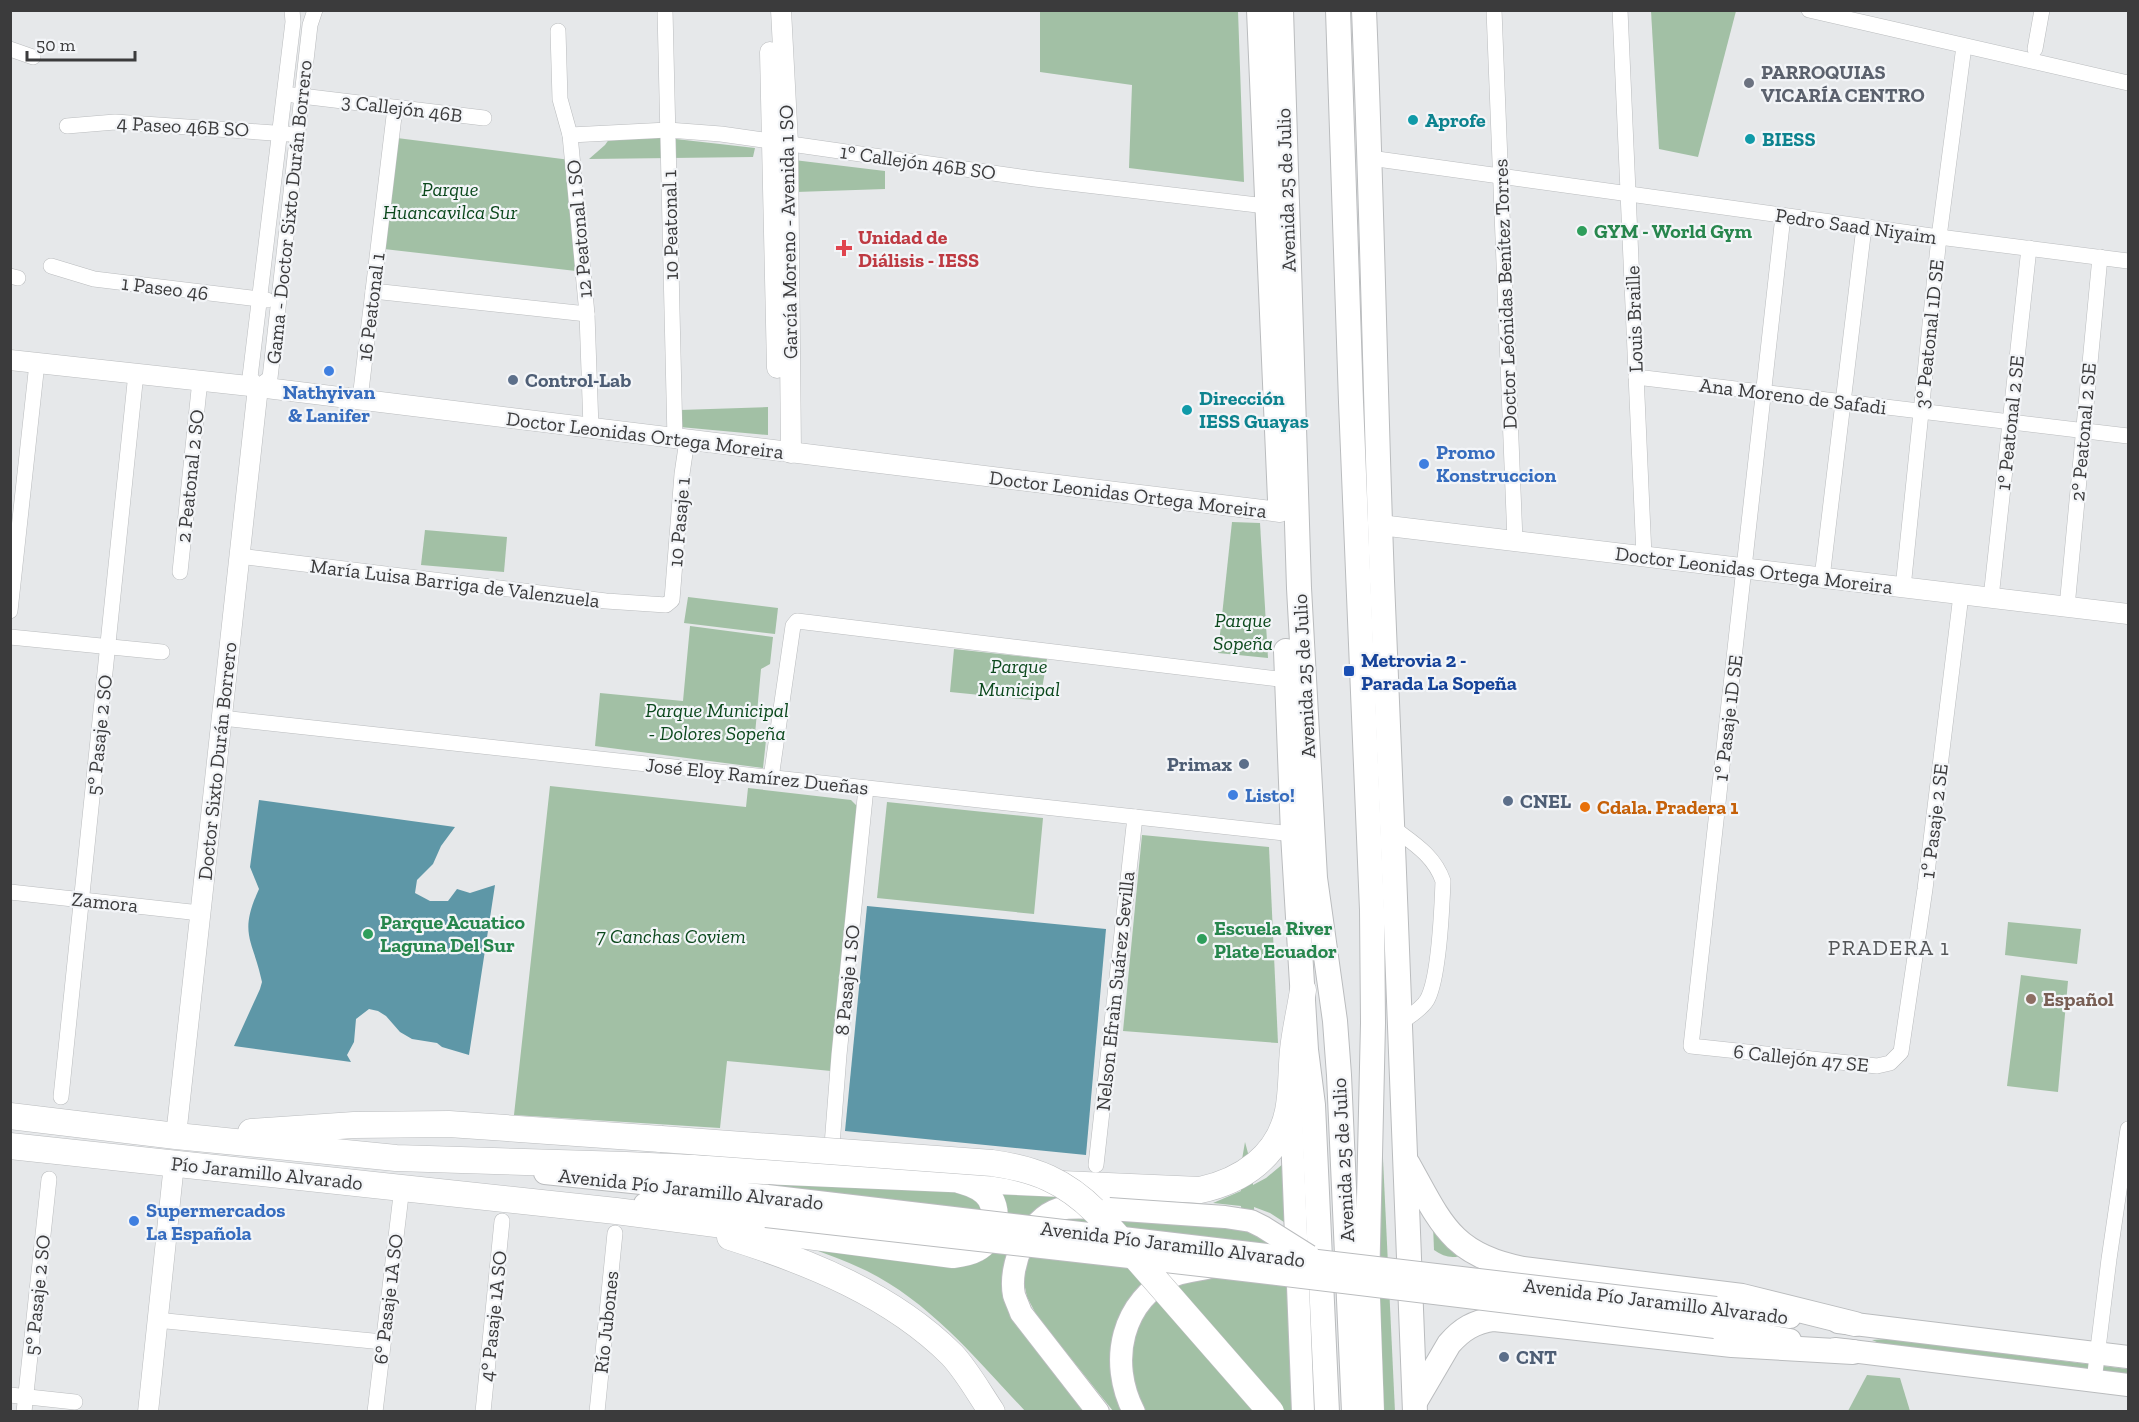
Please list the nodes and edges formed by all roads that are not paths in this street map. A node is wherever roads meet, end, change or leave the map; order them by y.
1 (292, 10) edge
2 (315, 10) edge
3 (665, 10) edge
4 (769, 10) edge
5 (781, 10) edge
6 (1258, 10) edge
7 (1281, 10) edge
8 (1364, 10) edge
9 (1494, 10) edge
10 (1620, 10) edge
11 (1809, 10) edge
12 (2042, 10) edge
13 (1338, 16) edge
14 (558, 31) dead end
15 (1964, 46) junction
16 (10, 49) edge
17 (2035, 49) dead end
18 (33, 57) dead end
19 (1260, 64) junction
20 (2128, 83) edge
21 (285, 94) junction
22 (303, 96) junction
23 (395, 108) junction
24 (484, 118) dead end
25 (1368, 121) junction
26 (67, 126) dead end
27 (668, 129) junction
28 (280, 133) junction
29 (299, 135) junction
30 (570, 135) junction
31 (780, 142) junction
32 (1370, 158) junction
33 (1285, 167) junction
34 (1501, 176) junction
35 (1628, 194) junction
36 (1266, 206) junction
37 (1783, 216) junction
38 (1864, 227) junction
39 (1939, 237) junction
40 (2029, 248) junction
41 (2100, 257) junction
42 (2128, 261) edge
43 (51, 266) dead end
44 (373, 291) junction
45 (259, 299) junction
46 (280, 301) junction
47 (587, 314) junction
48 (1373, 335) junction
49 (10, 360) edge
50 (37, 363) junction
51 (136, 373) junction
52 (1636, 377) junction
53 (200, 380) junction
54 (258, 387) junction
55 (1764, 392) junction
56 (360, 399) junction
57 (1351, 402) junction
58 (1843, 402) junction
59 (1922, 411) junction
60 (2010, 422) junction
61 (591, 428) junction
62 (2083, 430) junction
63 (2128, 436) edge
64 (681, 440) junction
65 (785, 452) junction
66 (1280, 512) junction
67 (1380, 525) junction
68 (1515, 541) junction
69 (239, 556) junction
70 (1644, 556) junction
71 (1744, 569) junction
72 (180, 572) dead end
73 (1822, 578) junction
74 (1904, 588) junction
75 (1960, 595) junction
76 (1991, 598) junction
77 (670, 603) joint
78 (2067, 607) junction
79 (10, 611) edge
80 (2128, 614) edge
81 (10, 637) edge
82 (108, 647) junction
83 (162, 652) dead end
84 (1287, 680) junction
85 (222, 718) junction
86 (771, 778) junction
87 (866, 788) junction
88 (1135, 817) junction
89 (1392, 827) junction
90 (1293, 834) junction
91 (1315, 878) junction
92 (10, 892) edge
93 (81, 900) junction
94 (1372, 910) junction
95 (200, 913) junction
96 (1303, 990) junction
97 (1399, 1024) junction
98 (1691, 1046) joint
99 (1904, 1046) joint
100 (1291, 1087) junction
101 (61, 1097) dead end
102 (10, 1116) edge
103 (2128, 1129) edge
104 (184, 1137) junction
105 (10, 1146) edge
106 (396, 1158) junction
107 (1405, 1159) junction
108 (174, 1164) junction
109 (1096, 1165) dead end
110 (830, 1173) junction
111 (953, 1178) junction
112 (49, 1179) dead end
113 (402, 1187) junction
114 (524, 1201) junction
115 (766, 1206) junction
116 (502, 1221) dead end
117 (616, 1222) junction
118 (1324, 1261) junction
119 (1218, 1267) junction
120 (1367, 1299) joint
121 (1716, 1317) junction
122 (156, 1320) junction
123 (1855, 1324) junction
124 (383, 1342) junction
125 (1853, 1352) junction
126 (2098, 1353) junction
127 (953, 1356) junction
128 (2128, 1356) edge
129 (2094, 1381) junction
130 (2128, 1385) edge
131 (20, 1401) edge
132 (75, 1402) dead end
133 (1415, 1407) edge
134 (148, 1412) edge
135 (375, 1412) edge
136 (483, 1412) edge
137 (597, 1412) edge
138 (992, 1412) edge
139 (1007, 1412) edge
140 (1098, 1412) edge
141 (1134, 1412) edge
142 (1271, 1412) edge
143 (1304, 1412) edge
144 (1327, 1412) edge
145 (1354, 1412) edge
146 (1371, 1412) edge

1 - 21 street, Gama - Doctor Sixto Durán Borrero
2 - 22 street, Gama - Doctor Sixto Durán Borrero
3 - 27 street, 10 Peatonal 1
4 - 31 street, García Moreno - Avenida 1 SO
5 - 31 street, García Moreno - Avenida 1 SO
6 - 19 main road, Avenida 25 de Julio
7 - 33 main road, Avenida 25 de Julio
8 - 25 main road
9 - 34 street, Doctor Leónidas Benítez Torres
10 - 35 street, Louis Braille
11 - 15 street
12 - 17 street
13 - 25 main road
13 - 57 main road, Avenida 25 de Julio
14 - 30 street, 12 Peatonal 1 SO
15 - 20 street
15 - 39 street, 3° Peatonal 1D SE
16 - 18 street
19 - 33 main road
19 - 36 main road, Avenida 25 de Julio
21 - 22 street, 3 Callejón 46B
21 - 28 street, Gama - Doctor Sixto Durán Borrero
22 - 23 street, 3 Callejón 46B
22 - 29 street, Gama - Doctor Sixto Durán Borrero
23 - 24 street, 3 Callejón 46B
23 - 44 street, 16 Peatonal 1
25 - 32 main road
26 - 28 street, 4 Paseo 46B SO
27 - 30 street, 1° Callejón 46B SO
27 - 31 street, 1° Callejón 46B SO
27 - 64 street, 10 Peatonal 1
28 - 29 street, 4 Paseo 46B SO
28 - 45 street, Gama - Doctor Sixto Durán Borrero
29 - 46 street, Gama - Doctor Sixto Durán Borrero
30 - 47 street, 12 Peatonal 1 SO
31 - 36 street, 1° Callejón 46B SO
31 - 65 street, García Moreno - Avenida 1 SO
32 - 34 street, Pedro Saad Niyaim
32 - 48 main road
33 - 91 main road, Avenida 25 de Julio
34 - 35 street, Pedro Saad Niyaim
34 - 68 street, Doctor Leónidas Benítez Torres
35 - 37 street, Pedro Saad Niyaim
35 - 52 street, Louis Braille
36 - 66 main road, Avenida 25 de Julio
37 - 38 street, Pedro Saad Niyaim
37 - 55 street, 1º Pasaje 1D SE
38 - 39 street, Pedro Saad Niyaim
38 - 58 street
39 - 40 street, Pedro Saad Niyaim
39 - 59 street, 3° Peatonal 1D SE
40 - 41 street, Pedro Saad Niyaim
40 - 60 street, 1° Peatonal 2 SE
41 - 42 street, Pedro Saad Niyaim
41 - 62 street, 2° Peatonal 2 SE
43 - 45 street, 1 Paseo 46
44 - 47 street
44 - 56 street, 16 Peatonal 1
45 - 46 street, 1 Paseo 46
45 - 54 street, Gama - Doctor Sixto Durán Borrero
46 - 54 street, Gama - Doctor Sixto Durán Borrero
47 - 61 street, 12 Peatonal 1 SO
48 - 57 main road
48 - 67 main road
49 - 50 street, Doctor Leonidas Ortega Moreira
50 - 51 street, Doctor Leonidas Ortega Moreira
50 - 79 street
51 - 53 street, Doctor Leonidas Ortega Moreira
51 - 82 street, 5° Pasaje 2 SO
52 - 55 street, Ana Moreno de Safadi
52 - 70 street, Louis Braille
53 - 54 street, Doctor Leonidas Ortega Moreira
53 - 72 street, 2 Peatonal 2 SO
54 - 56 street, Doctor Leonidas Ortega Moreira
54 - 69 street, Doctor Sixto Durán Borrero
55 - 58 street, Ana Moreno de Safadi
55 - 71 street, 1º Pasaje 1D SE
56 - 61 street, Doctor Leonidas Ortega Moreira
57 - 94 main road, Avenida 25 de Julio
58 - 59 street, Ana Moreno de Safadi
58 - 73 street
59 - 60 street, Ana Moreno de Safadi
59 - 74 street, 3° Peatonal 1D SE
60 - 62 street, Ana Moreno de Safadi
60 - 76 street, 1° Peatonal 2 SE
61 - 64 street, Doctor Leonidas Ortega Moreira
62 - 63 street, Ana Moreno de Safadi
62 - 78 street, 2° Peatonal 2 SE
64 - 65 street, Doctor Leonidas Ortega Moreira
64 - 77 street, 10 Pasaje 1
65 - 66 street, Doctor Leonidas Ortega Moreira
66 - 84 main road, Avenida 25 de Julio
67 - 68 street, Doctor Leonidas Ortega Moreira
67 - 89 main road
68 - 70 street, Doctor Leonidas Ortega Moreira
69 - 77 street, María Luisa Barriga de Valenzuela
69 - 85 street, Doctor Sixto Durán Borrero
70 - 71 street, Doctor Leonidas Ortega Moreira
71 - 73 street, Doctor Leonidas Ortega Moreira
71 - 98 street, 1º Pasaje 1D SE
73 - 74 street, Doctor Leonidas Ortega Moreira
74 - 75 street, Doctor Leonidas Ortega Moreira
75 - 76 street, Doctor Leonidas Ortega Moreira
75 - 99 street, 1º Pasaje 2 SE
76 - 78 street, Doctor Leonidas Ortega Moreira
78 - 80 street, Doctor Leonidas Ortega Moreira
81 - 82 street
82 - 83 street
82 - 93 street, 5° Pasaje 2 SO
84 - 86 street
84 - 90 main road, Avenida 25 de Julio
85 - 86 street, José Eloy Ramírez Dueñas
85 - 95 street, Doctor Sixto Durán Borrero
86 - 87 street, José Eloy Ramírez Dueñas
87 - 88 street, José Eloy Ramírez Dueñas
87 - 110 street, 8 Pasaje 1 SO
88 - 90 street, José Eloy Ramírez Dueñas
88 - 109 street, Nelson Efraìn Suárez Sevilla
89 - 97 main road
89 - 97 street
90 - 96 main road, Avenida 25 de Julio
91 - 96 main road
91 - 145 main road, Avenida 25 de Julio
92 - 93 street, Zamora
93 - 95 street, Zamora
93 - 101 street, 5° Pasaje 2 SO
94 - 97 main road
94 - 120 main road, Avenida 25 de Julio
95 - 104 street, Doctor Sixto Durán Borrero
96 - 100 highway, Pío Jaramillo Alvarado
96 - 144 main road, Avenida 25 de Julio
97 - 107 main road
98 - 99 street, 6 Callejón 47 SE
100 - 111 highway, Pío Jaramillo Alvarado
100 - 143 main road
102 - 104 highway, Pío Jaramillo Alvarado
103 - 126 street
104 - 106 highway, Pío Jaramillo Alvarado
104 - 142 highway, bridge
105 - 108 highway, Pío Jaramillo Alvarado
106 - 110 highway, Pío Jaramillo Alvarado
106 - 115 main road, Avenida Pío Jaramillo Alvarado
107 - 123 main road
107 - 133 main road
108 - 113 highway, Pío Jaramillo Alvarado
108 - 122 street
110 - 111 highway, Pío Jaramillo Alvarado
111 - 117 highway
112 - 131 street, 5° Pasaje 2 SO
113 - 114 highway, Pío Jaramillo Alvarado
113 - 124 street, 6° Pasaje 1A SO
114 - 115 main road, Avenida Pío Jaramillo Alvarado
114 - 117 highway, Pío Jaramillo Alvarado
115 - 118 main road, Avenida Pío Jaramillo Alvarado, bridge
115 - 119 main road, Avenida Pío Jaramillo Alvarado, bridge
116 - 136 street, 4° Pasaje 1A SO
117 - 127 highway
117 - 137 street, Río Jubones
118 - 121 main road, Avenida Pío Jaramillo Alvarado, bridge
118 - 140 main road, bridge
119 - 121 main road, Avenida Pío Jaramillo Alvarado, bridge
119 - 141 main road, bridge
120 - 146 highway
121 - 123 main road, Avenida Pío Jaramillo Alvarado
121 - 125 main road, Avenida Pío Jaramillo Alvarado
122 - 124 street
122 - 134 street
123 - 126 main road, Avenida Pío Jaramillo Alvarado
124 - 135 street, 6° Pasaje 1A SO
125 - 129 main road, Avenida Pío Jaramillo Alvarado
125 - 133 main road
126 - 128 main road, Avenida Pío Jaramillo Alvarado
126 - 129 street
127 - 138 highway
127 - 139 main road
129 - 130 main road, Avenida Pío Jaramillo Alvarado
131 - 132 street

